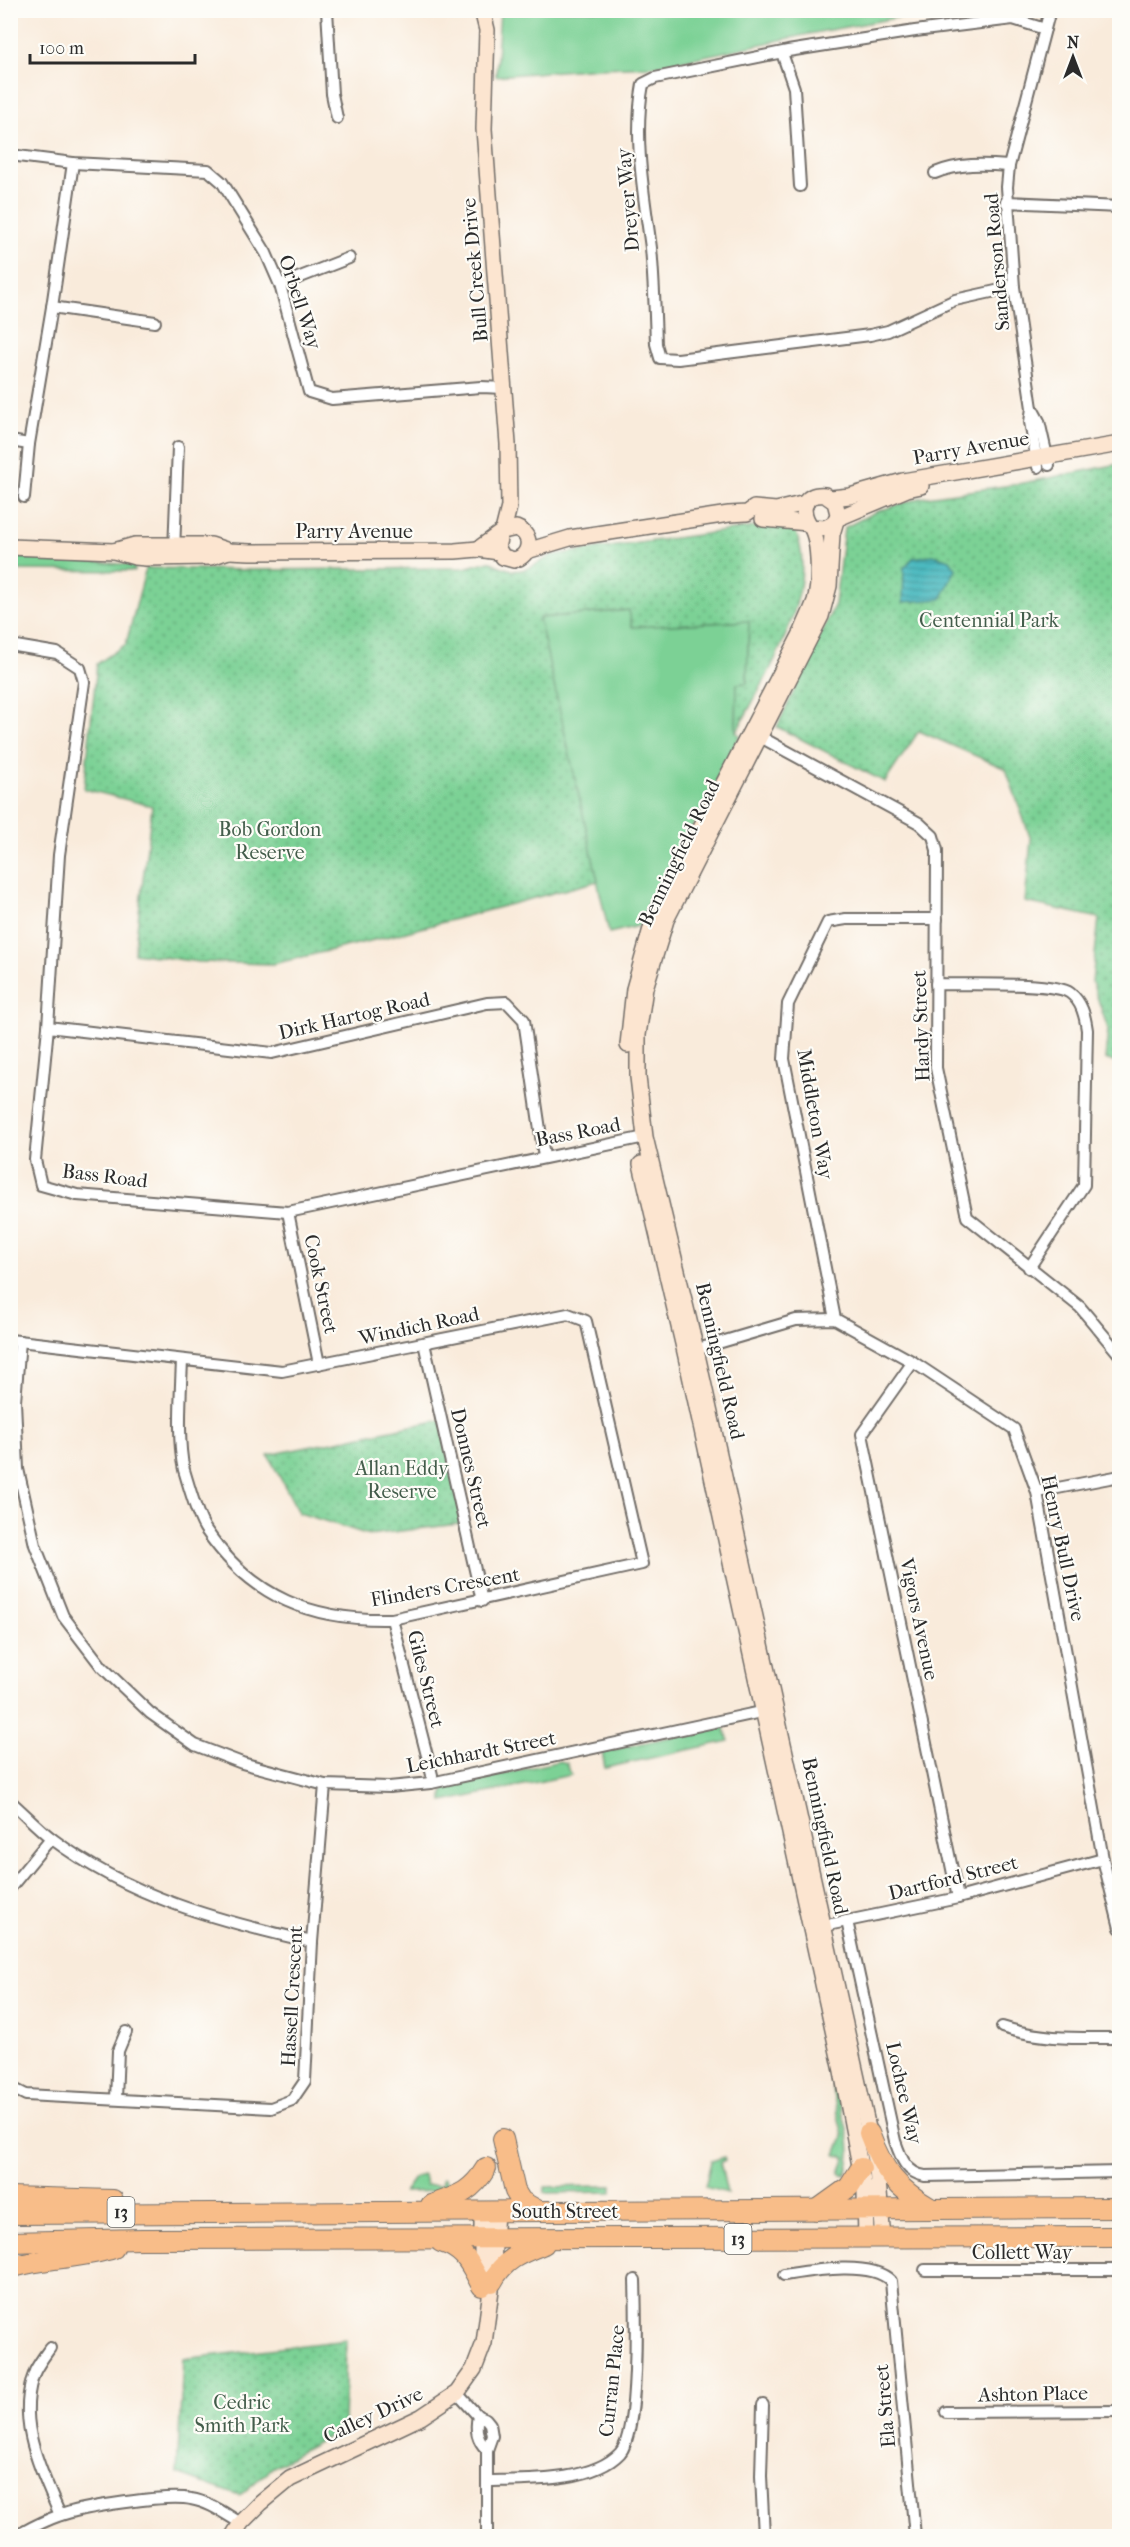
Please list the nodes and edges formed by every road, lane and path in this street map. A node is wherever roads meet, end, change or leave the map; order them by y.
1 (327, 10) edge
2 (482, 10) edge
3 (494, 10) edge
4 (1050, 10) edge
5 (1045, 29) junction
6 (487, 30) junction
7 (782, 53) junction
8 (337, 118) dead end
9 (10, 155) edge
10 (73, 163) junction
11 (1009, 166) junction
12 (935, 173) dead end
13 (800, 186) dead end
14 (1006, 202) junction
15 (1119, 207) edge
16 (349, 258) dead end
17 (279, 285) junction
18 (1014, 287) junction
19 (52, 307) junction
20 (155, 322) dead end
21 (505, 388) junction
22 (10, 441) edge
23 (29, 444) junction
24 (1119, 444) edge
25 (178, 447) dead end
26 (1119, 453) edge
27 (1042, 461) junction
28 (24, 497) dead end
29 (831, 498) junction
30 (806, 503) junction
31 (747, 513) junction
32 (836, 521) junction
33 (810, 525) junction
34 (511, 532) junction
35 (570, 538) junction
36 (10, 547) edge
37 (478, 549) junction
38 (527, 551) junction
39 (174, 552) junction
40 (499, 552) junction
41 (10, 645) edge
42 (755, 734) junction
43 (937, 919) junction
44 (936, 984) junction
45 (48, 1027) junction
46 (640, 1138) junction
47 (544, 1157) junction
48 (288, 1212) junction
49 (1029, 1268) junction
50 (835, 1319) junction
51 (15, 1340) edge
52 (424, 1343) junction
53 (691, 1351) junction
54 (1119, 1355) edge
55 (182, 1360) junction
56 (913, 1362) junction
57 (319, 1364) junction
58 (1119, 1476) edge
59 (1037, 1492) junction
60 (642, 1564) joint
61 (482, 1601) junction
62 (392, 1619) junction
63 (770, 1710) junction
64 (431, 1783) junction
65 (325, 1785) junction
66 (10, 1801) edge
67 (51, 1838) junction
68 (1103, 1859) junction
69 (10, 1888) edge
70 (958, 1898) junction
71 (847, 1921) junction
72 (817, 1927) junction
73 (1119, 1928) edge
74 (312, 1942) junction
75 (1002, 2027) dead end
76 (126, 2032) dead end
77 (1119, 2038) edge
78 (10, 2087) edge
79 (116, 2099) junction
80 (869, 2133) junction
81 (503, 2139) dead end
82 (486, 2168) dead end
83 (861, 2168) junction
84 (1119, 2172) edge
85 (10, 2197) edge
86 (1119, 2208) edge
87 (489, 2210) junction
88 (537, 2210) junction
89 (817, 2210) junction
90 (873, 2210) junction
91 (935, 2210) junction
92 (204, 2211) junction
93 (414, 2211) junction
94 (283, 2212) junction
95 (10, 2214) edge
96 (1119, 2237) edge
97 (142, 2239) junction
98 (285, 2239) junction
99 (429, 2239) junction
100 (488, 2239) junction
101 (557, 2239) junction
102 (874, 2239) junction
103 (10, 2242) edge
104 (10, 2268) edge
105 (925, 2270) dead end
106 (1119, 2270) edge
107 (784, 2275) dead end
108 (635, 2280) dead end
109 (487, 2290) junction
110 (50, 2348) dead end
111 (457, 2393) junction
112 (763, 2405) dead end
113 (1119, 2411) edge
114 (946, 2412) dead end
115 (487, 2481) junction
116 (60, 2515) junction
117 (237, 2530) edge
118 (16, 2536) edge
119 (487, 2536) edge
120 (764, 2536) edge
121 (915, 2536) edge

1 - 8 street
2 - 6 main road, Bull Creek Drive
3 - 6 main road, Bull Creek Drive
4 - 5 street, Sanderson Road
5 - 7 street, Dreyer Way
5 - 11 street, Sanderson Road
6 - 21 main road, Bull Creek Drive
7 - 13 street
7 - 18 street, Dreyer Way
9 - 10 street, Orbell Way
10 - 17 street, Orbell Way
10 - 19 street
11 - 12 street
11 - 14 street, Sanderson Road
14 - 15 street
14 - 18 street, Sanderson Road
16 - 17 street
17 - 21 street, Orbell Way
18 - 27 street, Sanderson Road
19 - 20 street
19 - 23 street
21 - 34 main road, Bull Creek Drive
22 - 23 street
23 - 28 street
24 - 27 main road, Parry Avenue
25 - 39 street
26 - 27 main road, Parry Avenue
27 - 29 main road, Parry Avenue
27 - 32 main road, Parry Avenue
29 - 30 main road, Parry Avenue
29 - 32 main road
30 - 31 main road, Parry Avenue
30 - 33 main road
31 - 33 main road, Parry Avenue
31 - 35 main road, Parry Avenue
32 - 33 main road, Parry Avenue
32 - 42 main road, Benningfield Road
33 - 42 main road, Benningfield Road
34 - 35 main road, Parry Avenue
34 - 37 main road
34 - 38 main road
34 - 40 main road
35 - 38 main road, Parry Avenue
36 - 39 main road, Parry Avenue
37 - 39 main road, Parry Avenue
37 - 40 main road, Parry Avenue
38 - 40 main road, Parry Avenue
41 - 45 street, Bass Road
42 - 43 street, Hardy Street
42 - 46 main road, Benningfield Road
43 - 44 street, Hardy Street
43 - 50 street, Middleton Way
44 - 49 street, Hardy Street
44 - 49 street
45 - 47 street, Dirk Hartog Road
45 - 48 street, Bass Road
46 - 47 street, Bass Road
46 - 53 main road, Benningfield Road
47 - 48 street, Bass Road
48 - 57 street, Cook Street
49 - 54 street, Hardy Street
50 - 53 street
50 - 56 street, Henry Bull Drive
51 - 55 street, Windich Road
51 - 65 street, Leichhardt Street
52 - 57 street, Windich Road
52 - 60 street, Windich Road
52 - 61 street, Donnes Street
53 - 63 main road, Benningfield Road
55 - 57 street, Windich Road
55 - 62 street, Flinders Crescent
56 - 59 street, Henry Bull Drive
56 - 70 street, Vigors Avenue
58 - 59 street
59 - 68 street, Henry Bull Drive
60 - 61 street, Flinders Crescent
61 - 62 street, Flinders Crescent
62 - 64 street, Giles Street
63 - 64 street, Leichhardt Street
63 - 72 main road, Benningfield Road
64 - 65 street, Leichhardt Street
65 - 74 street, Hassell Crescent
66 - 67 street
67 - 69 street
67 - 74 street
68 - 70 street, Dartford Street
68 - 73 street, Henry Bull Drive
70 - 71 street, Dartford Street
71 - 72 street, Dartford Street
71 - 84 street, Lochee Way
72 - 80 main road, Benningfield Road
72 - 83 main road, Benningfield Road
74 - 79 street, Hassell Crescent
75 - 77 street
76 - 79 street
78 - 79 street, Hassell Crescent
80 - 90 main road, Benningfield Road
80 - 91 highway
81 - 88 highway
82 - 93 highway
83 - 89 highway
83 - 90 main road, Benningfield Road
85 - 92 highway
86 - 91 highway, South Street / 13
87 - 88 highway, South Street / 13
87 - 93 highway, South Street / 13
87 - 100 main road, Calley Drive
88 - 89 highway, South Street / 13
89 - 90 highway, South Street / 13
90 - 91 highway, South Street / 13
90 - 102 main road, Benningfield Road
92 - 94 highway, South Street / 13
92 - 95 highway, South Street / 13
93 - 94 highway, South Street / 13
94 - 98 highway
96 - 102 highway, South Street / 13
97 - 98 highway, South Street / 13
97 - 103 highway, South Street / 13
97 - 104 highway
98 - 99 highway, South Street / 13
99 - 100 highway, South Street / 13
99 - 109 highway
100 - 101 highway, South Street / 13
100 - 109 main road, Calley Drive
101 - 102 highway, South Street / 13
101 - 109 highway
105 - 106 street, Collett Way
107 - 121 street, Ela Street
108 - 115 street, Curran Place
109 - 111 main road, Calley Drive
110 - 116 street
111 - 115 street
111 - 117 main road, Calley Drive
112 - 120 street
113 - 114 street, Ashton Place
115 - 119 street
116 - 117 street
116 - 118 street

